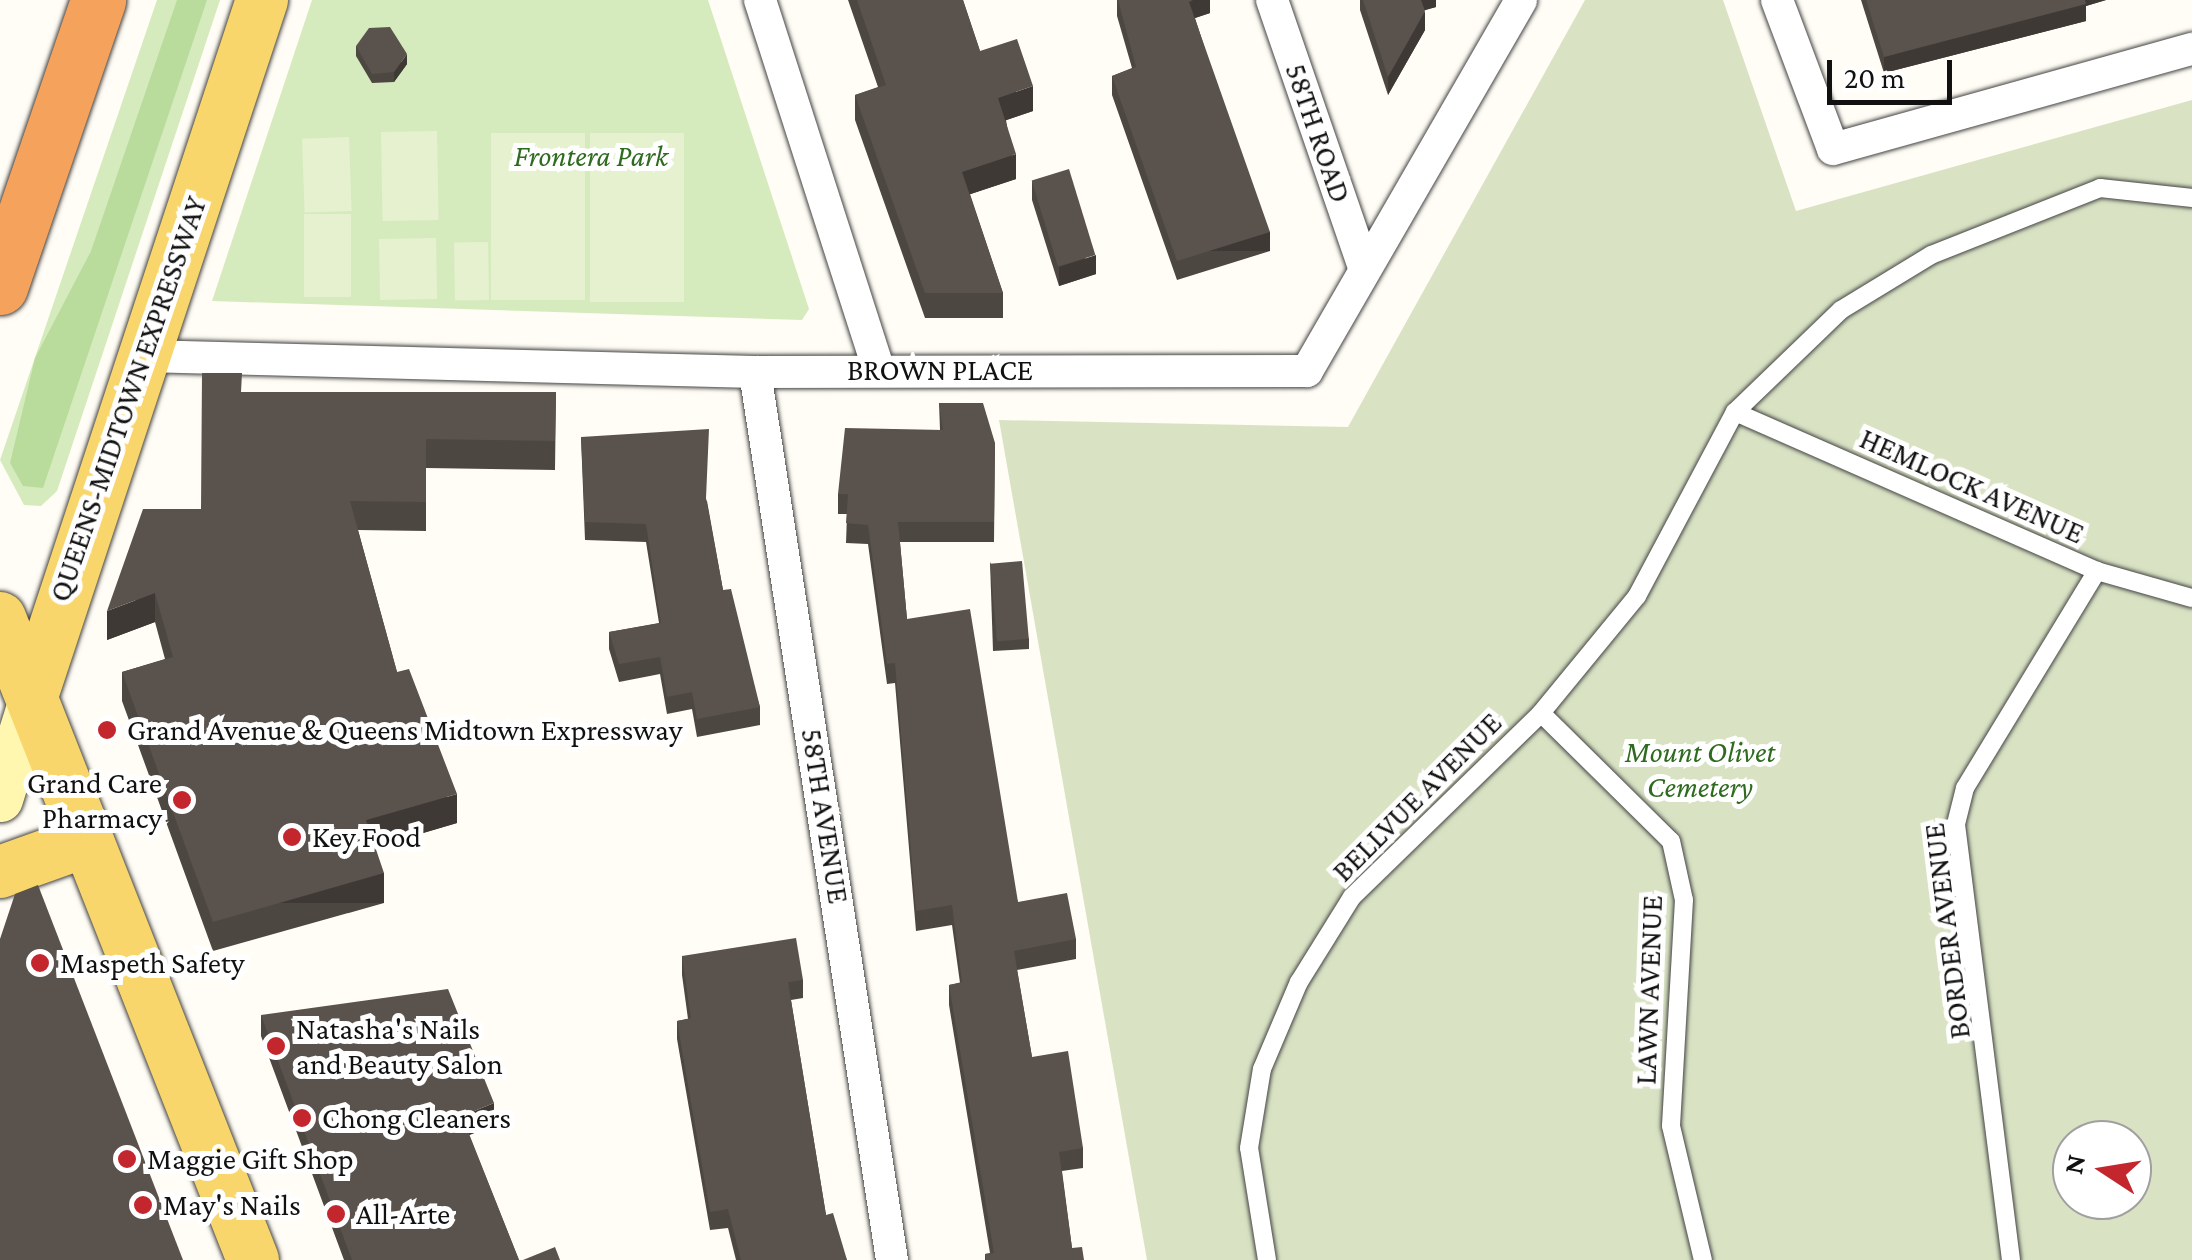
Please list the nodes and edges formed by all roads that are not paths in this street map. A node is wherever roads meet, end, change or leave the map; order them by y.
1 (98, 0) edge
2 (262, 0) edge
3 (760, 0) edge
4 (1272, 0) edge
5 (1521, 0) edge
6 (1777, 0) edge
7 (2192, 49) edge
8 (2192, 198) edge
9 (1364, 266) junction
10 (0, 287) edge
11 (144, 356) junction
12 (879, 370) junction
13 (755, 372) junction
14 (1735, 412) junction
15 (2097, 571) junction
16 (2192, 598) edge
17 (0, 618) edge
18 (32, 696) junction
19 (1541, 713) junction
20 (0, 799) edge
21 (84, 842) junction
22 (0, 872) edge
23 (253, 1260) edge
24 (892, 1260) edge
25 (1267, 1260) edge
26 (1703, 1260) edge
27 (2011, 1260) edge

1 - 10 highway
2 - 11 main road, QUEENS-MIDTOWN EXPRESSWAY
3 - 12 street
4 - 9 street, 58TH ROAD
5 - 9 street, BROWN PLACE
6 - 7 street
8 - 14 lane
9 - 12 street, BROWN PLACE
11 - 13 street, BROWN PLACE
11 - 18 main road, QUEENS-MIDTOWN EXPRESSWAY
12 - 13 street, BROWN PLACE
13 - 24 street, 58TH AVENUE
14 - 15 lane, HEMLOCK AVENUE
14 - 19 lane, BELLVUE AVENUE
15 - 16 lane, HEMLOCK AVENUE
15 - 27 lane, BORDER AVENUE
17 - 18 main road
18 - 20 main road, QUEENS-MIDTOWN EXPRESSWAY
18 - 21 main road
19 - 25 lane, BELLVUE AVENUE
19 - 26 lane, LAWN AVENUE
21 - 22 main road
21 - 23 main road

